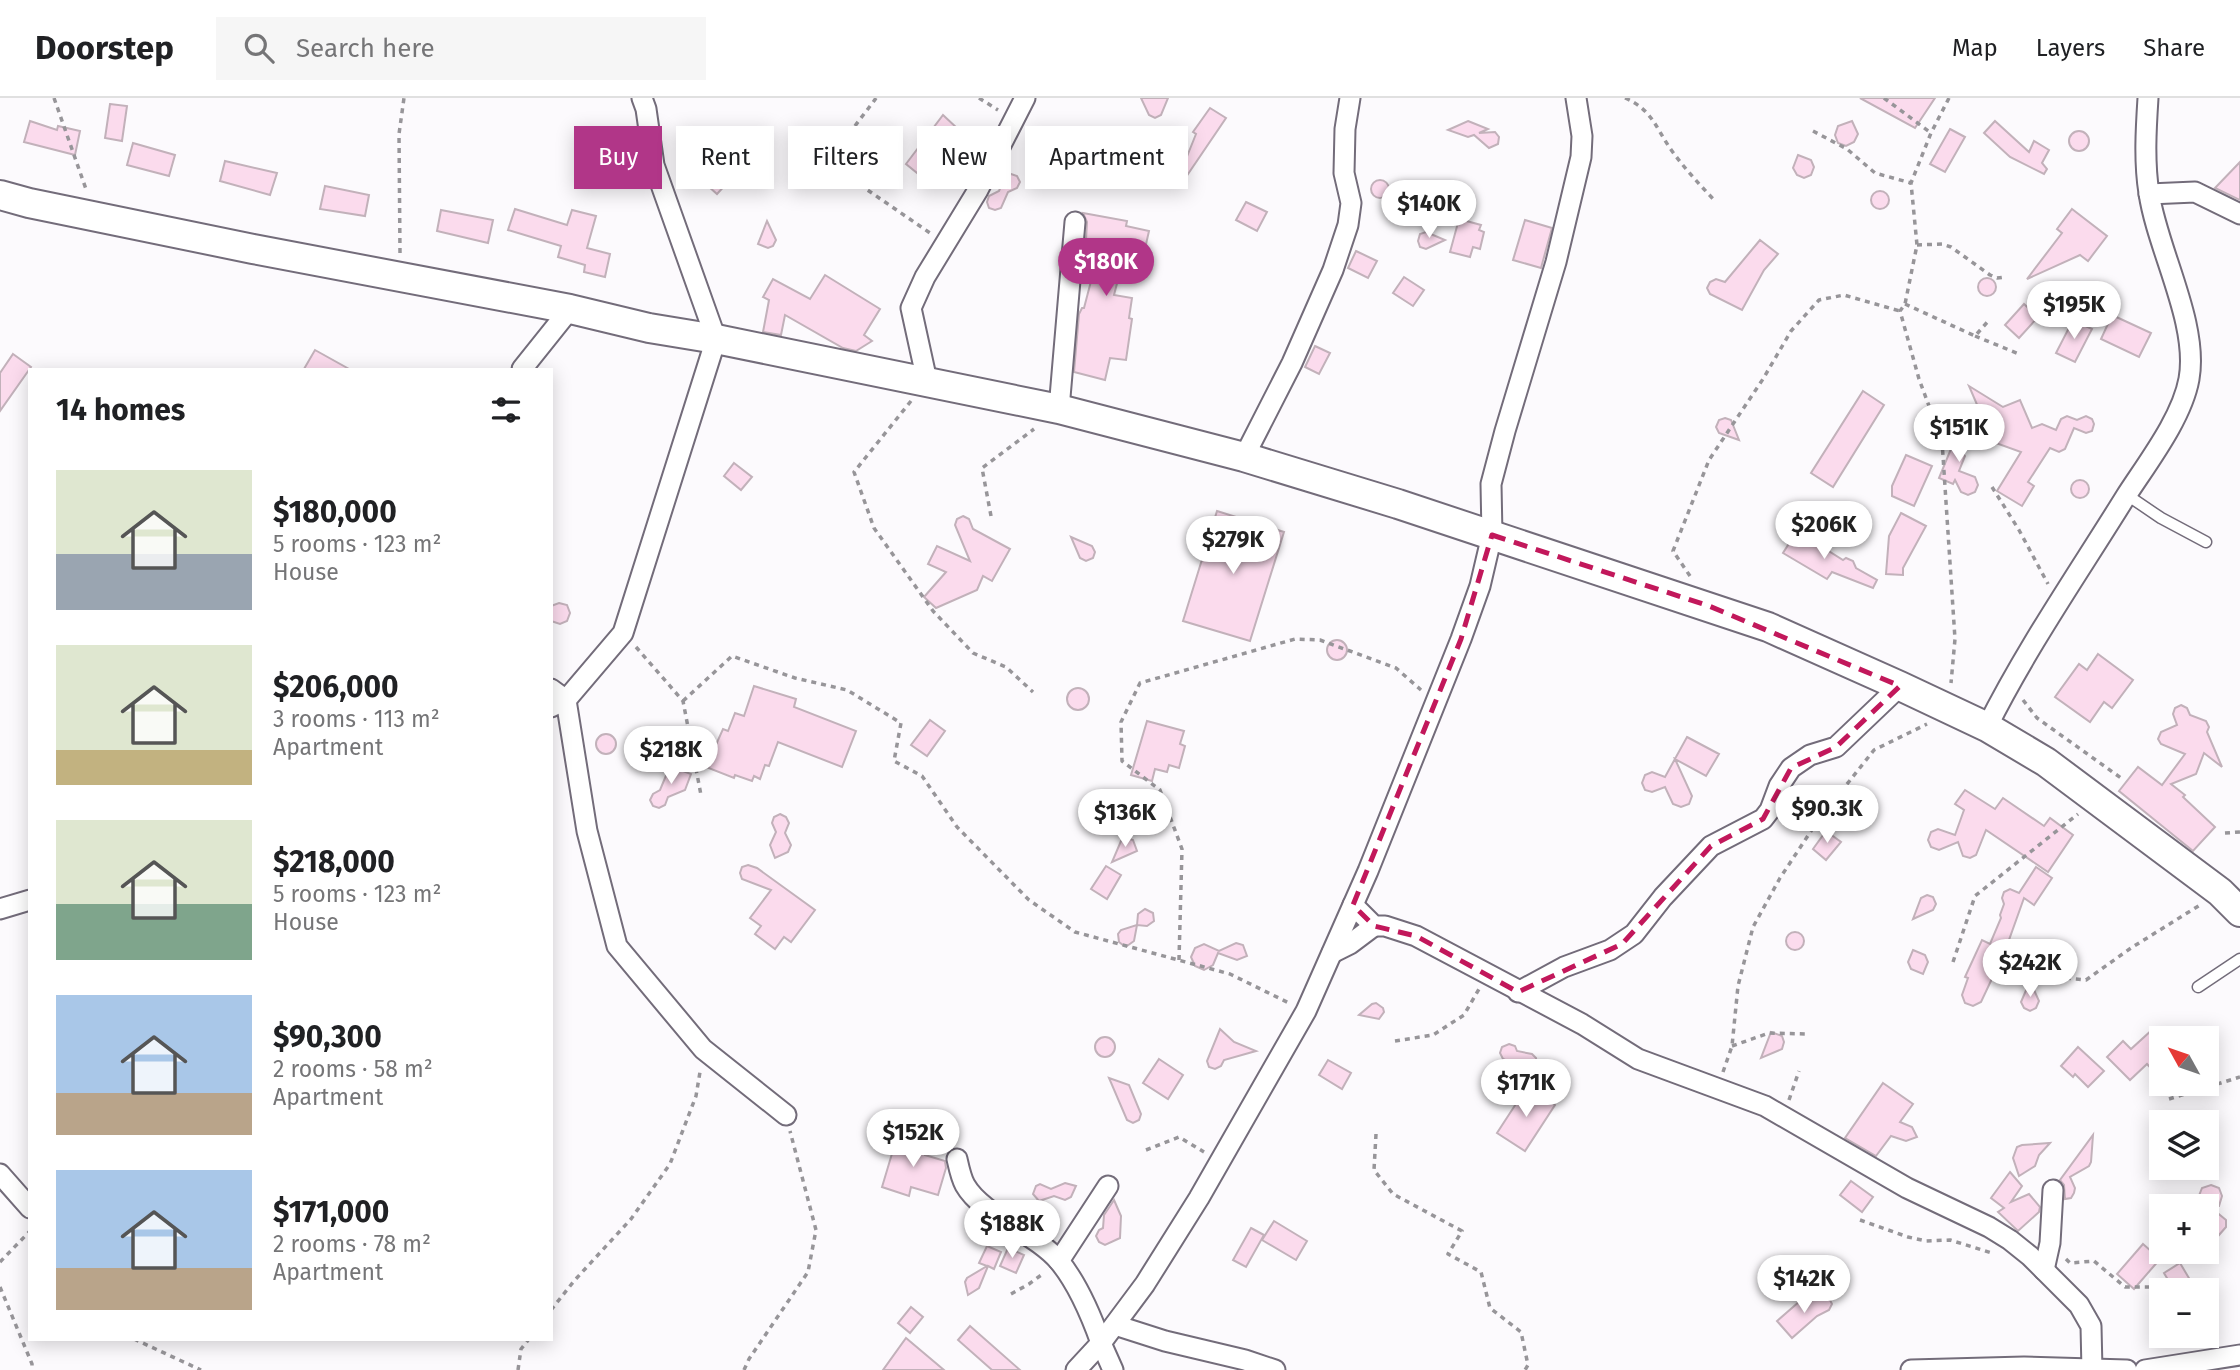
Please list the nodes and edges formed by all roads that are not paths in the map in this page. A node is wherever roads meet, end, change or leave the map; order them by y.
1 (642, 98) edge
2 (1025, 98) edge
3 (1350, 98) edge
4 (1576, 98) edge
5 (2148, 98) edge
6 (2149, 194) junction
7 (0, 195) edge
8 (2240, 214) edge
9 (1075, 222) dead end
10 (570, 309) junction
11 (716, 339) junction
12 (523, 368) edge
13 (927, 382) junction
14 (1059, 410) junction
15 (1244, 457) junction
16 (2127, 495) junction
17 (1492, 535) junction
18 (2206, 542) dead end
19 (1900, 686) junction
20 (556, 699) edge
21 (1987, 727) junction
22 (28, 901) edge
23 (1353, 905) junction
24 (0, 909) edge
25 (2240, 912) edge
26 (1374, 926) junction
27 (1332, 953) junction
28 (2240, 959) edge
29 (2198, 987) dead end
30 (1518, 992) junction
31 (786, 1115) road end
32 (957, 1159) dead end
33 (0, 1174) edge
34 (1108, 1186) dead end
35 (2053, 1191) dead end
36 (28, 1206) edge
37 (1059, 1261) junction
38 (2044, 1270) junction
39 (1090, 1313) junction
40 (1118, 1321) junction
41 (1101, 1343) junction
42 (2240, 1355) edge
43 (1919, 1369) edge
44 (2091, 1369) edge
45 (1076, 1370) edge
46 (1113, 1370) edge
47 (1275, 1370) edge
48 (2127, 1370) edge
49 (2145, 1370) edge

1 - 11 street
2 - 13 street
3 - 15 street
4 - 17 street
5 - 6 street
6 - 8 street
6 - 16 street
7 - 10 street
9 - 14 street
10 - 11 street
10 - 12 street
11 - 13 street
11 - 20 street
13 - 14 street
14 - 15 street
15 - 17 street
16 - 18 lane
16 - 21 street
17 - 19 street
17 - 23 street
19 - 21 street
19 - 30 street
20 - 31 street
21 - 25 street
22 - 24 street
23 - 26 street
23 - 27 street
26 - 27 street
26 - 30 street
27 - 40 street
28 - 29 lane
30 - 38 street
32 - 37 street
33 - 36 street
34 - 37 street
35 - 38 street
37 - 39 street
38 - 44 street
39 - 40 street
39 - 41 street
40 - 41 street
40 - 47 street
41 - 45 street
41 - 46 street
42 - 49 street
43 - 44 street
44 - 48 street

